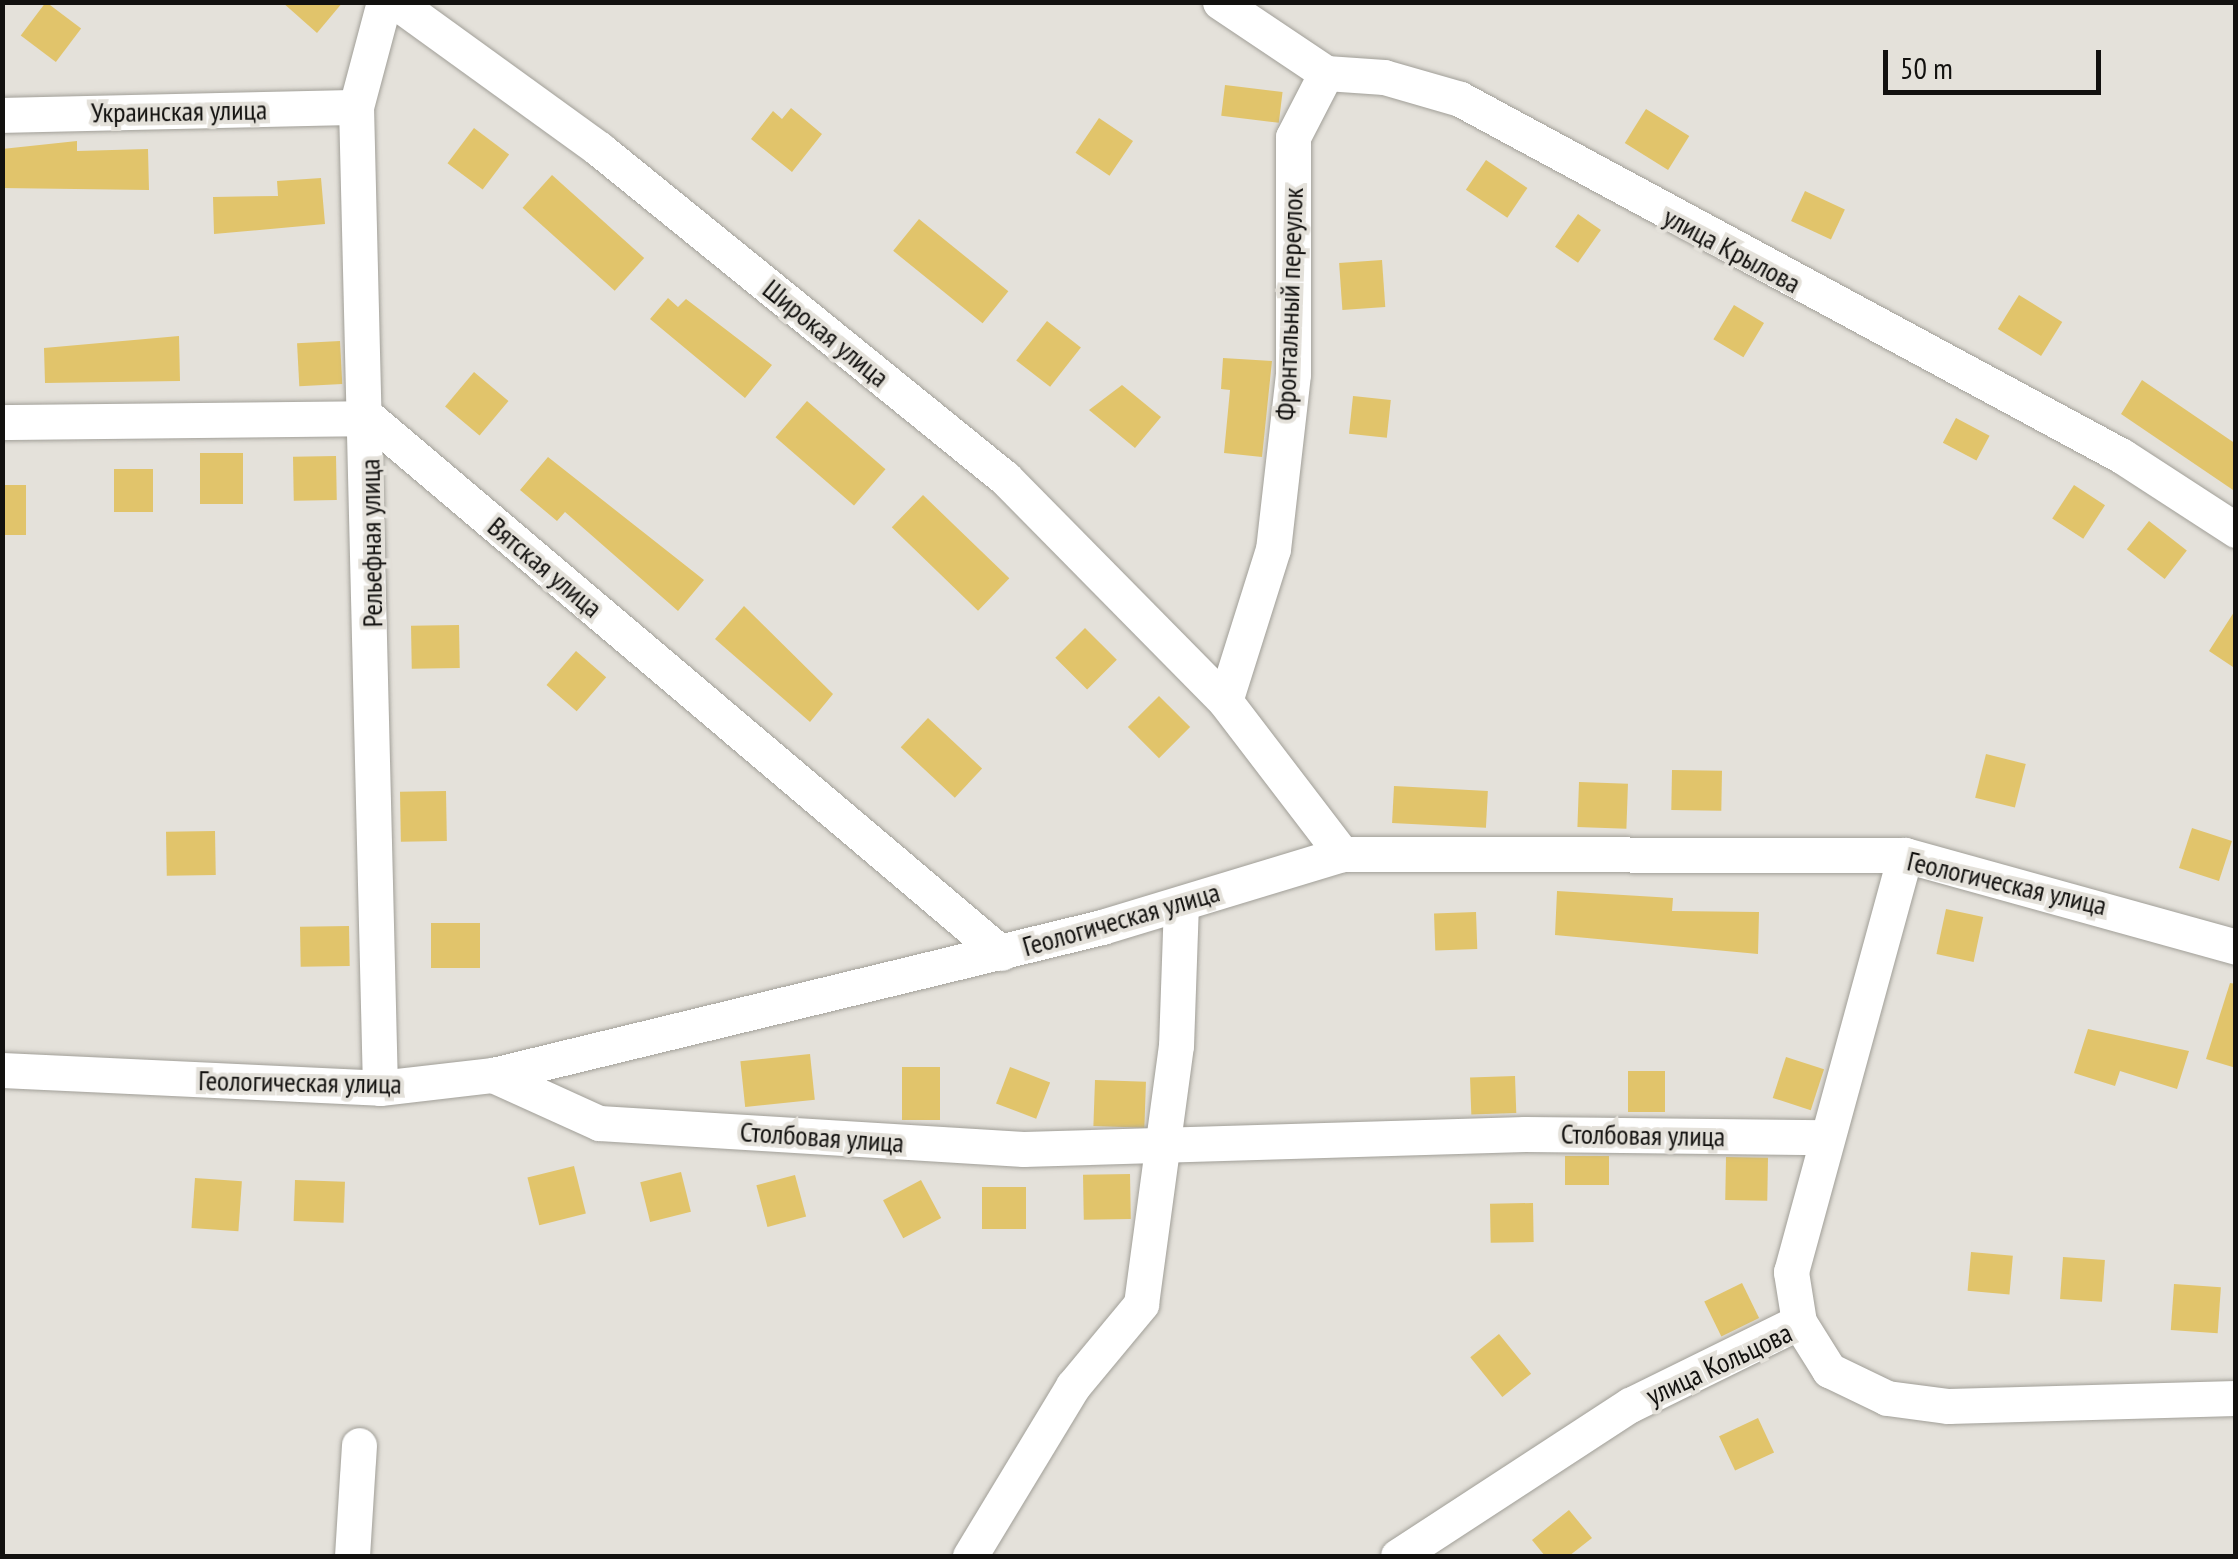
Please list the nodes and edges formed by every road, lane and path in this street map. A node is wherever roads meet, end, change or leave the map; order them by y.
1 (384, 2) edge
2 (396, 2) edge
3 (1220, 2) edge
4 (1326, 74) junction
5 (2, 85) edge
6 (356, 107) junction
7 (19, 114) edge
8 (369, 418) junction
9 (2, 422) edge
10 (2236, 530) edge
11 (1225, 702) junction
12 (1342, 854) junction
13 (1905, 854) junction
14 (1181, 904) junction
15 (2236, 947) edge
16 (1000, 952) junction
17 (2, 1070) edge
18 (493, 1075) junction
19 (380, 1088) junction
20 (1826, 1137) junction
21 (1162, 1140) junction
22 (1798, 1322) junction
23 (2236, 1398) edge
24 (359, 1445) dead end
25 (352, 1556) edge
26 (970, 1556) edge
27 (1398, 1556) edge

1 - 6 street, Рельефная улица
2 - 11 street, Широкая улица
3 - 4 street
4 - 10 street, улица Крылова
4 - 11 street, Фронтальный переулок
5 - 7 street
6 - 7 street, Украинская улица
6 - 8 street, Рельефная улица
8 - 9 street
8 - 16 street, Вятская улица
8 - 19 street, Рельефная улица
11 - 12 street
12 - 13 street, Геологическая улица
12 - 14 street, Геологическая улица
13 - 15 street, Геологическая улица
13 - 20 street
14 - 16 street, Геологическая улица
14 - 21 street
16 - 18 street, Геологическая улица
17 - 19 street, Геологическая улица
18 - 19 street, Геологическая улица
18 - 21 street, Столбовая улица
20 - 21 street, Столбовая улица
20 - 22 street
21 - 26 street
22 - 23 street, улица Кольцова
22 - 27 street, улица Кольцова
24 - 25 street

